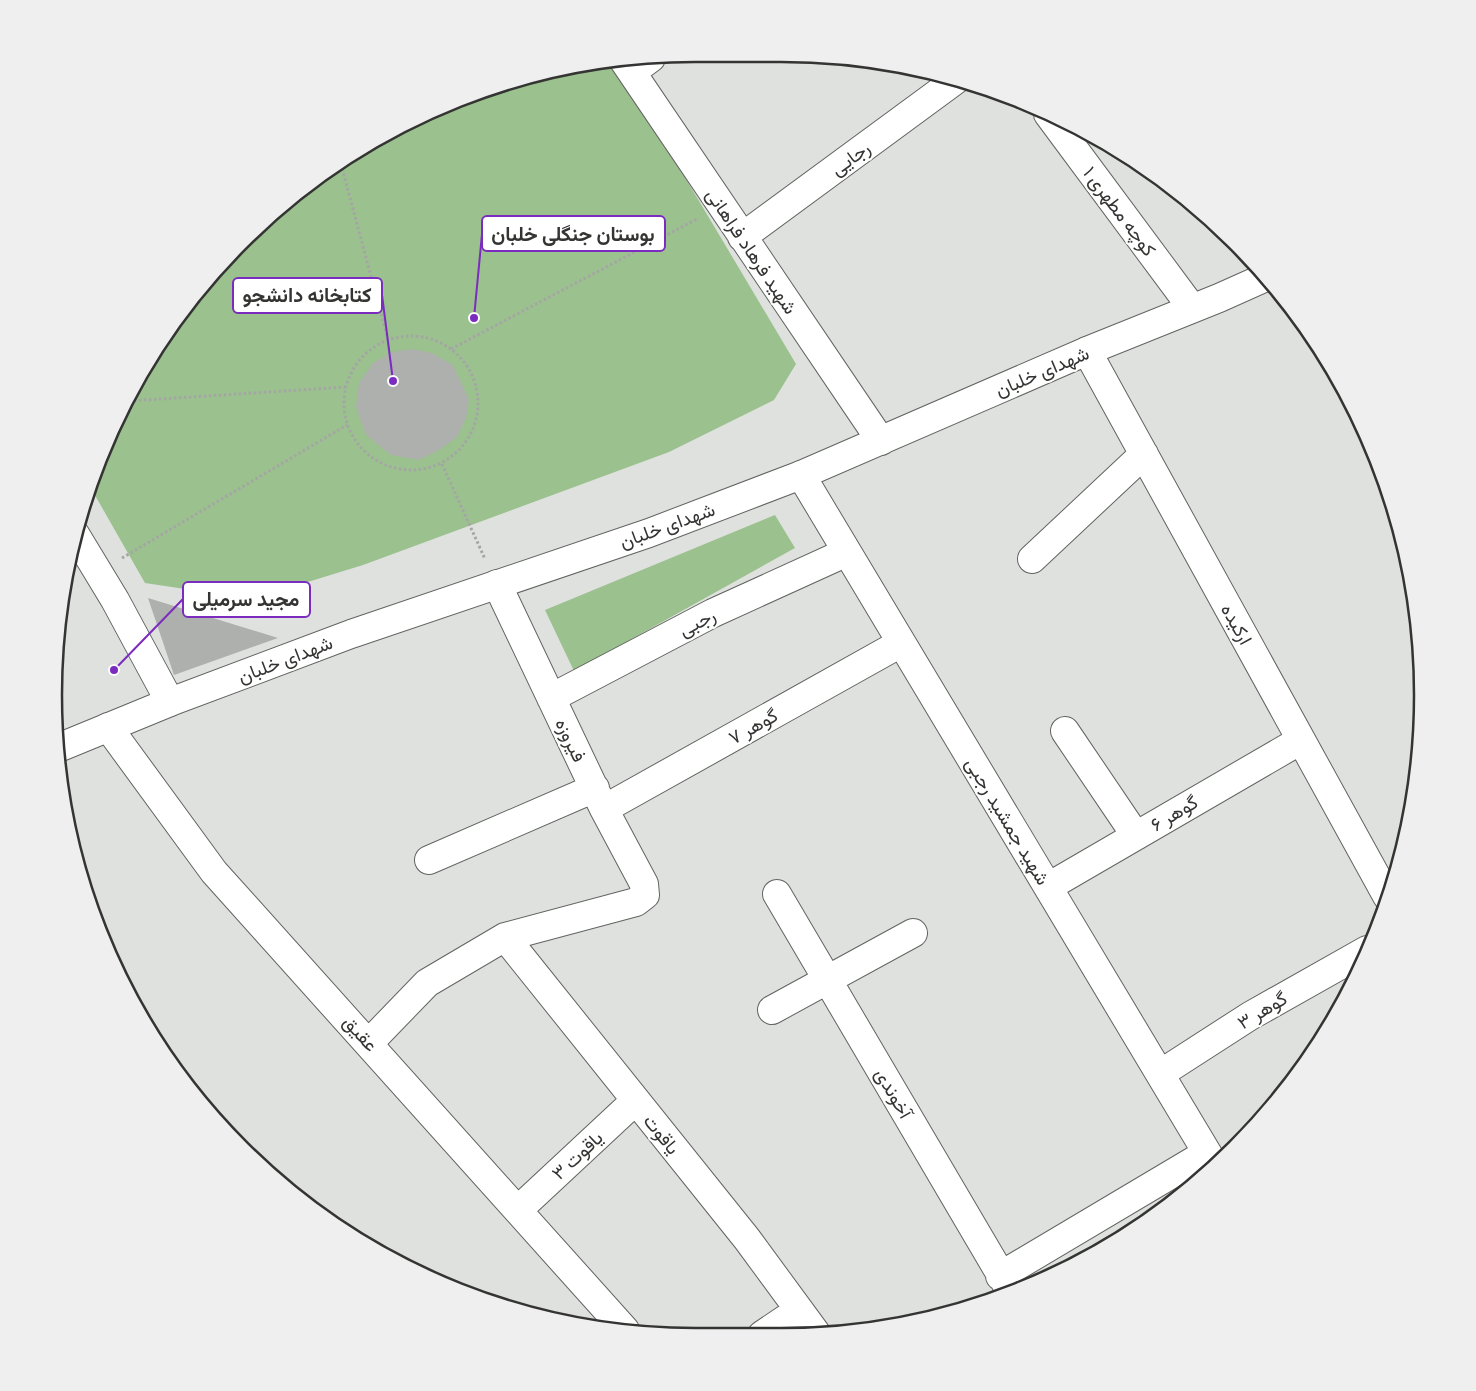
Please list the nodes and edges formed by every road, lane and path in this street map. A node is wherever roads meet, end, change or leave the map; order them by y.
1 (637, 66) edge
2 (948, 85) edge
3 (1058, 127) edge
4 (343, 170) edge
5 (722, 206) junction
6 (742, 237) junction
7 (1257, 280) edge
8 (1192, 308) junction
9 (388, 340) junction
10 (451, 349) junction
11 (1087, 351) junction
12 (346, 387) junction
13 (136, 401) edge
14 (347, 425) junction
15 (881, 440) junction
16 (1144, 454) junction
17 (442, 464) junction
18 (801, 476) junction
19 (81, 544) edge
20 (847, 552) junction
21 (1032, 559) dead end
22 (98, 572) junction
23 (497, 584) junction
24 (901, 643) junction
25 (551, 698) junction
26 (170, 702) junction
27 (108, 728) junction
28 (1064, 731) dead end
29 (1301, 740) junction
30 (65, 745) edge
31 (600, 798) junction
32 (1136, 836) junction
33 (429, 860) dead end
34 (1048, 887) junction
35 (1383, 889) edge
36 (777, 894) dead end
37 (913, 933) dead end
38 (504, 937) junction
39 (1357, 956) edge
40 (828, 980) junction
41 (772, 1010) dead end
42 (369, 1043) junction
43 (1160, 1074) junction
44 (635, 1101) junction
45 (1211, 1160) edge
46 (1208, 1162) edge
47 (518, 1210) junction
48 (1006, 1284) edge
49 (799, 1310) junction
50 (619, 1324) edge
51 (812, 1327) edge
52 (772, 1328) edge

1 - 5 street, شهید فرهاد فراهانی
2 - 6 street, رجایی
3 - 8 street, کوچه مطهری ۱
4 - 9 path
5 - 6 street, شهید فرهاد فراهانی
5 - 10 path
6 - 15 street, شهید فرهاد فراهانی
7 - 8 street, شهدای خلبان
8 - 11 street, شهدای خلبان
9 - 10 path
9 - 12 path
10 - 17 path
11 - 15 street, شهدای خلبان
11 - 16 street, ارکیده
12 - 13 path
12 - 14 path
14 - 17 path
14 - 22 path
15 - 18 street, شهدای خلبان
16 - 21 street
16 - 29 street, ارکیده
17 - 23 path
18 - 20 street, شهید جمشید رجبی
18 - 23 street, شهدای خلبان
19 - 22 street
20 - 24 street, شهید جمشید رجبی
20 - 25 street, رجبی
22 - 26 street
23 - 25 street, فیروزه
23 - 26 street, شهدای خلبان
24 - 31 street, گوهر ۷
24 - 34 street, شهید جمشید رجبی
25 - 31 street, فیروزه
26 - 27 street, شهدای خلبان
27 - 30 street, شهدای خلبان
27 - 42 street, عقیق
28 - 32 street
29 - 32 street, گوهر ۶
29 - 35 street, ارکیده
31 - 33 street, گوهر ۷
31 - 38 street, فیروزه
32 - 34 street, گوهر ۶
34 - 43 street, شهید جمشید رجبی
36 - 40 street, آخوندی
37 - 40 street
38 - 42 street
38 - 44 street, یاقوت
39 - 43 street, گوهر ۳
40 - 41 street
40 - 48 street, آخوندی
42 - 47 street, عقیق
43 - 45 street, شهید جمشید رجبی
44 - 47 street, یاقوت ۳
44 - 49 street, یاقوت
46 - 48 street
47 - 50 street, عقیق
49 - 51 street, یاقوت
49 - 52 street

